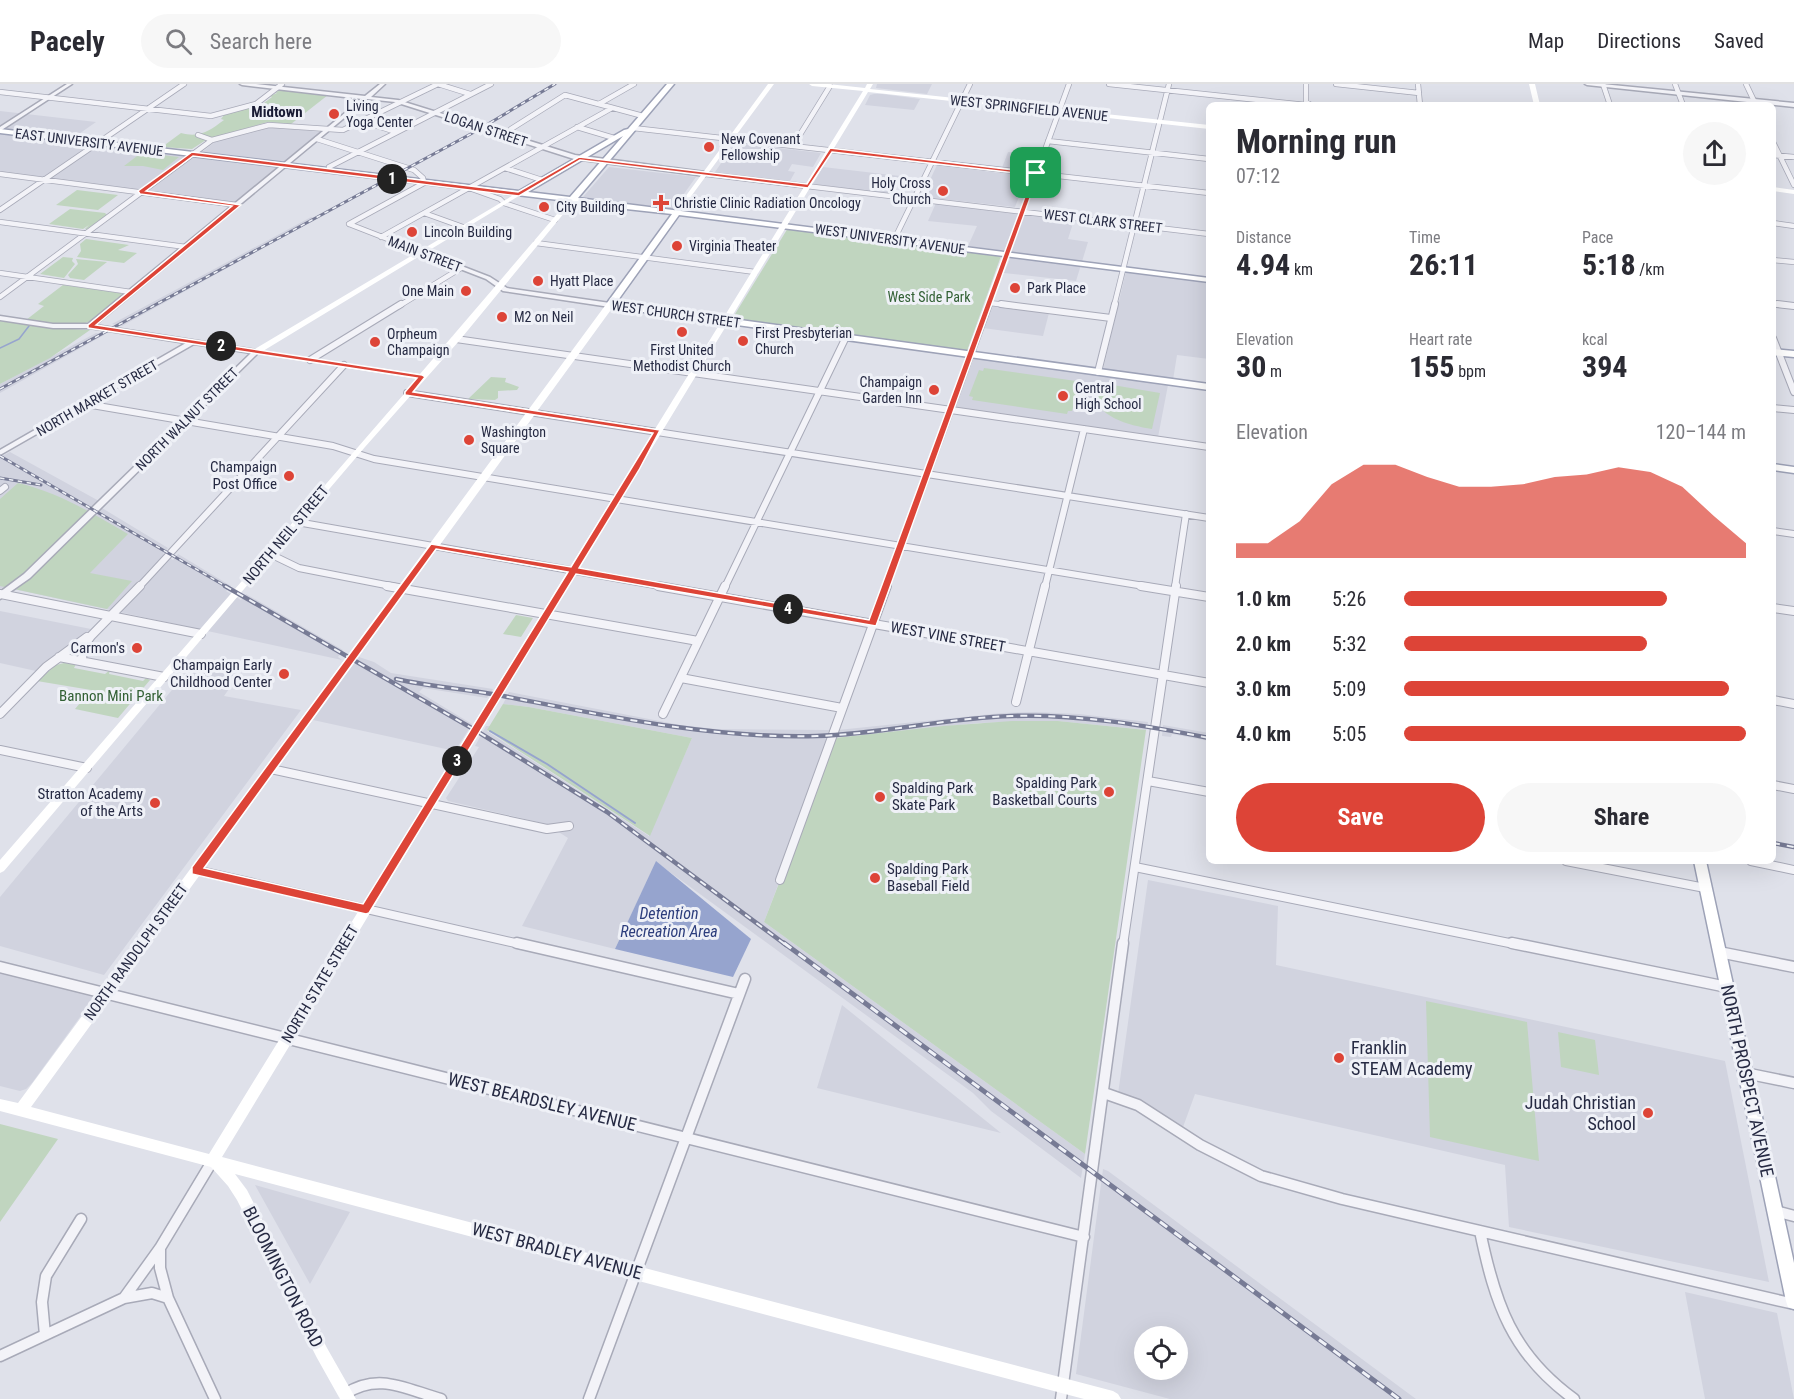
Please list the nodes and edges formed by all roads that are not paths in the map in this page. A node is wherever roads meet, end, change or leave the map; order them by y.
1 (70, 84) edge
2 (184, 84) edge
3 (242, 84) edge
4 (383, 84) edge
5 (438, 84) edge
6 (491, 84) edge
7 (634, 84) edge
8 (671, 84) edge
9 (771, 84) edge
10 (812, 84) edge
11 (970, 84) edge
12 (1069, 84) edge
13 (1109, 84) edge
14 (1169, 84) edge
15 (1306, 84) edge
16 (1336, 84) edge
17 (1418, 84) edge
18 (1533, 84) edge
19 (1587, 84) edge
20 (1675, 84) edge
21 (1746, 84) edge
22 (1604, 85) edge
23 (280, 86) edge
24 (830, 86) junction
25 (868, 87) edge
26 (1168, 90) junction
27 (0, 92) edge
28 (1419, 93) junction
29 (1678, 93) junction
30 (470, 94) junction
31 (49, 97) junction
32 (367, 98) junction
33 (962, 100) junction
34 (401, 102) junction
35 (1278, 102) edge
36 (1306, 102) edge
37 (1420, 102) edge
38 (1536, 102) edge
39 (1609, 102) edge
40 (1682, 102) edge
41 (1747, 102) edge
42 (1755, 102) edge
43 (599, 104) junction
44 (1776, 104) edge
45 (1794, 105) edge
46 (612, 108) junction
47 (148, 109) junction
48 (1059, 111) junction
49 (434, 113) junction
50 (643, 116) junction
51 (362, 121) junction
52 (1159, 122) junction
53 (577, 127) junction
54 (1206, 127) edge
55 (633, 128) junction
56 (511, 129) dead end
57 (0, 130) edge
58 (328, 130) junction
59 (396, 132) junction
60 (198, 135) dead end
61 (614, 138) junction
62 (317, 139) junction
63 (730, 139) junction
64 (212, 140) junction
65 (1048, 141) junction
66 (99, 143) junction
67 (793, 146) junction
68 (542, 147) junction
69 (830, 150) junction
70 (356, 152) junction
71 (1152, 153) junction
72 (192, 154) junction
73 (1776, 155) edge
74 (1794, 157) edge
75 (579, 159) junction
76 (1206, 159) edge
77 (604, 162) junction
78 (932, 162) junction
79 (285, 166) junction
80 (329, 167) dead end
81 (505, 168) junction
82 (1036, 173) junction
83 (0, 174) edge
84 (705, 174) junction
85 (45, 180) junction
86 (542, 180) junction
87 (421, 182) junction
88 (1794, 185) edge
89 (808, 186) junction
90 (1144, 186) junction
91 (469, 188) junction
92 (1776, 189) edge
93 (140, 192) junction
94 (1794, 192) edge
95 (1206, 193) edge
96 (519, 194) junction
97 (914, 199) junction
98 (571, 201) junction
99 (504, 203) junction
100 (237, 205) junction
101 (0, 210) edge
102 (1022, 212) junction
103 (424, 213) junction
104 (676, 213) junction
105 (555, 220) junction
106 (0, 222) edge
107 (1776, 223) edge
108 (784, 225) junction
109 (1134, 225) junction
110 (1794, 226) edge
111 (463, 227) junction
112 (85, 234) junction
113 (1206, 234) edge
114 (381, 237) junction
115 (894, 240) junction
116 (536, 243) junction
117 (186, 247) junction
118 (421, 252) junction
119 (1007, 255) junction
120 (644, 257) junction
121 (1776, 260) edge
122 (1794, 262) edge
123 (461, 268) junction
124 (1123, 269) junction
125 (755, 272) junction
126 (0, 273) edge
127 (27, 277) junction
128 (1206, 280) edge
129 (500, 286) junction
130 (131, 292) junction
131 (0, 297) edge
132 (990, 303) junction
133 (1776, 304) edge
134 (610, 305) junction
135 (1794, 306) edge
136 (0, 318) edge
137 (1111, 318) junction
138 (725, 320) junction
139 (90, 326) junction
140 (846, 337) junction
141 (456, 339) junction
142 (193, 342) junction
143 (256, 351) junction
144 (1776, 352) edge
145 (970, 354) junction
146 (1794, 354) edge
147 (573, 355) junction
148 (310, 360) junction
149 (345, 365) junction
150 (694, 372) junction
151 (1098, 372) junction
152 (422, 377) junction
153 (1206, 387) edge
154 (820, 391) junction
155 (1794, 392) edge
156 (407, 393) junction
157 (86, 404) junction
158 (1776, 408) edge
159 (949, 409) junction
160 (1794, 410) edge
161 (531, 412) junction
162 (186, 421) junction
163 (1084, 429) junction
164 (657, 432) junction
165 (279, 437) junction
166 (1206, 447) edge
167 (790, 452) junction
168 (0, 453) edge
169 (355, 454) junction
170 (1776, 467) edge
171 (1794, 470) edge
172 (927, 474) junction
173 (484, 477) junction
174 (1068, 496) junction
175 (617, 499) junction
176 (1186, 514) junction
177 (1206, 517) edge
178 (756, 521) junction
179 (297, 522) junction
180 (1776, 531) edge
181 (1794, 534) edge
182 (901, 545) junction
183 (434, 546) junction
184 (270, 554) junction
185 (573, 570) junction
186 (1050, 570) junction
187 (404, 587) junction
188 (1175, 591) junction
189 (1, 595) edge
190 (1206, 596) edge
191 (720, 597) junction
192 (1776, 609) edge
193 (547, 613) junction
194 (1793, 613) edge
195 (112, 616) junction
196 (872, 624) junction
197 (91, 634) junction
198 (201, 634) junction
199 (698, 641) junction
200 (1029, 655) junction
201 (59, 657) junction
202 (82, 661) junction
203 (1163, 675) junction
204 (164, 677) junction
205 (681, 678) junction
206 (1206, 683) edge
207 (1776, 701) edge
208 (1016, 702) dead end
209 (1794, 704) edge
210 (842, 708) junction
211 (0, 714) edge
212 (663, 714) dead end
213 (0, 750) edge
214 (87, 768) junction
215 (270, 769) junction
216 (1148, 781) junction
217 (1776, 786) edge
218 (1794, 789) edge
219 (1206, 791) edge
220 (431, 802) junction
221 (569, 826) dead end
222 (1581, 864) edge
223 (1701, 864) edge
224 (1765, 864) edge
225 (1135, 867) junction
226 (0, 868) edge
227 (196, 870) junction
228 (1794, 870) edge
229 (780, 880) dead end
230 (1705, 888) junction
231 (366, 910) junction
232 (1719, 952) junction
233 (0, 967) edge
234 (1794, 967) edge
235 (745, 979) dead end
236 (1727, 987) junction
237 (106, 994) junction
238 (739, 994) junction
239 (287, 1038) junction
240 (1745, 1073) junction
241 (1794, 1083) edge
242 (1104, 1093) junction
243 (0, 1105) edge
244 (21, 1110) junction
245 (686, 1138) junction
246 (213, 1160) junction
247 (1775, 1211) junction
248 (1794, 1216) edge
249 (81, 1220) dead end
250 (1480, 1231) junction
251 (1084, 1237) junction
252 (160, 1248) junction
253 (637, 1272) junction
254 (124, 1298) junction
255 (168, 1298) junction
256 (1794, 1303) edge
257 (45, 1335) junction
258 (0, 1356) edge
259 (1062, 1392) edge
260 (346, 1397) edge
261 (215, 1399) edge
262 (441, 1399) edge
263 (589, 1399) edge
264 (1113, 1399) edge
265 (1574, 1399) edge

1 - 31 street
2 - 47 street
3 - 23 street, LOGAN STREET
4 - 32 street
5 - 30 street
5 - 34 street
6 - 30 street
7 - 43 street
8 - 50 main road
9 - 63 main road
10 - 24 main road, WEST SPRINGFIELD AVENUE
11 - 33 street
12 - 48 street
13 - 26 street
14 - 26 street
15 - 36 street
16 - 28 street
17 - 28 street
18 - 38 main road
19 - 22 street
20 - 29 street
21 - 42 street
22 - 29 street
22 - 39 street
23 - 32 street, LOGAN STREET
23 - 47 street
24 - 25 main road, WEST SPRINGFIELD AVENUE
24 - 67 street
25 - 33 main road, WEST SPRINGFIELD AVENUE
25 - 69 main road, NORTH STATE STREET
26 - 35 street
26 - 52 street
27 - 31 street
28 - 37 street
29 - 40 street
29 - 41 street
30 - 49 street
31 - 47 street
31 - 57 street
32 - 34 street, LOGAN STREET
32 - 58 street
33 - 48 main road, WEST SPRINGFIELD AVENUE
33 - 78 street
34 - 49 street, LOGAN STREET
34 - 51 street
43 - 46 street
43 - 56 street
44 - 45 street
46 - 50 street
46 - 53 street
47 - 66 street
48 - 52 main road, WEST SPRINGFIELD AVENUE
48 - 65 street
49 - 59 street
49 - 68 street, LOGAN STREET
50 - 55 main road
51 - 58 street
51 - 59 street
52 - 54 main road, WEST SPRINGFIELD AVENUE
52 - 71 street
53 - 61 street
53 - 68 street
55 - 61 main road
55 - 63 street
55 - 77 main road
57 - 66 main road, EAST UNIVERSITY AVENUE
58 - 62 street
58 - 64 street
59 - 70 street
60 - 64 street
61 - 75 main road
62 - 70 street
62 - 79 street
63 - 67 street
63 - 84 main road
64 - 72 street
65 - 71 street
65 - 82 street
66 - 72 main road, EAST UNIVERSITY AVENUE
66 - 85 street
67 - 69 street
68 - 75 street, LOGAN STREET
68 - 81 street
69 - 78 street
69 - 89 main road, NORTH STATE STREET
70 - 80 street
70 - 87 street
71 - 76 street
71 - 90 street
72 - 79 main road, EAST UNIVERSITY AVENUE
72 - 93 street
73 - 74 street
73 - 88 street
75 - 77 street, LOGAN STREET
75 - 86 main road
77 - 84 street, WEST CLARK STREET
77 - 98 main road
78 - 82 street
78 - 97 street
79 - 87 main road, EAST UNIVERSITY AVENUE
79 - 100 street
81 - 86 street
81 - 91 street
82 - 90 street
82 - 102 street
83 - 85 street
84 - 89 street, WEST CLARK STREET
84 - 104 main road
85 - 93 street
85 - 101 street
86 - 96 main road
87 - 91 main road, EAST UNIVERSITY AVENUE
87 - 114 street, MAIN STREET
89 - 97 street, WEST CLARK STREET
89 - 108 main road, NORTH STATE STREET
90 - 95 street
90 - 109 street
91 - 96 main road, EAST UNIVERSITY AVENUE
91 - 99 street
91 - 103 street
92 - 94 main road
93 - 100 street
93 - 112 street
96 - 98 main road, EAST UNIVERSITY AVENUE
96 - 99 main road, NORTH WALNUT STREET
97 - 102 street, WEST CLARK STREET
97 - 115 street
98 - 104 main road, WEST UNIVERSITY AVENUE
98 - 105 main road, NORTH NEIL STREET
99 - 105 street
99 - 111 main road, NORTH WALNUT STREET
100 - 117 street
102 - 109 street, WEST CLARK STREET
102 - 119 street
103 - 111 street
103 - 114 street
104 - 108 main road, WEST UNIVERSITY AVENUE
104 - 120 main road, NORTH RANDOLPH STREET
105 - 116 main road, NORTH NEIL STREET
106 - 112 street
107 - 110 street
108 - 115 main road, WEST UNIVERSITY AVENUE
108 - 125 main road, NORTH STATE STREET
109 - 113 street, WEST CLARK STREET
109 - 124 street
111 - 118 main road, NORTH WALNUT STREET
112 - 117 street
112 - 127 street
114 - 118 street, MAIN STREET
115 - 119 main road, WEST UNIVERSITY AVENUE
116 - 120 street
116 - 129 main road, NORTH NEIL STREET
117 - 130 street
118 - 123 street, MAIN STREET
118 - 143 main road, NORTH WALNUT STREET
119 - 124 main road, WEST UNIVERSITY AVENUE
119 - 132 street
120 - 125 street
120 - 134 main road, NORTH RANDOLPH STREET
121 - 122 street
123 - 129 street, MAIN STREET
123 - 148 street
124 - 128 main road, WEST UNIVERSITY AVENUE
124 - 137 street
125 - 138 main road, NORTH STATE STREET
126 - 127 street
127 - 130 street
127 - 131 street
129 - 134 street, WEST CHURCH STREET
129 - 141 main road, NORTH NEIL STREET
130 - 139 street
132 - 137 street
132 - 145 street
133 - 135 street
134 - 138 main road, WEST CHURCH STREET
134 - 147 main road, NORTH RANDOLPH STREET
136 - 139 street
137 - 151 street
138 - 140 main road, WEST CHURCH STREET
138 - 150 main road, NORTH STATE STREET
139 - 142 street
140 - 145 main road, WEST CHURCH STREET
140 - 154 street
141 - 147 street
141 - 152 main road, NORTH NEIL STREET
142 - 143 street
142 - 157 street, NORTH MARKET STREET
143 - 148 main road
143 - 162 street, NORTH WALNUT STREET
144 - 146 main road
144 - 155 street
145 - 151 main road, WEST CHURCH STREET
145 - 159 street
147 - 150 street
147 - 161 main road, NORTH RANDOLPH STREET
148 - 149 main road
149 - 152 main road
149 - 165 street
150 - 154 street
150 - 164 main road, NORTH STATE STREET
151 - 153 main road, WEST CHURCH STREET
152 - 156 main road, NORTH NEIL STREET
154 - 159 street
154 - 167 street
156 - 161 street
156 - 169 main road, NORTH NEIL STREET
157 - 162 street
157 - 168 street, NORTH MARKET STREET
158 - 160 street
159 - 163 street
159 - 172 street
161 - 164 street
161 - 173 main road, NORTH RANDOLPH STREET
162 - 165 street
162 - 189 street, NORTH WALNUT STREET
163 - 166 street
163 - 174 street
164 - 167 street
164 - 175 main road, NORTH STATE STREET
165 - 169 street
165 - 195 street
167 - 172 street
167 - 178 street
169 - 173 street
169 - 179 main road, NORTH NEIL STREET
170 - 171 main road
172 - 174 street
172 - 182 street
173 - 175 street
173 - 183 main road, NORTH RANDOLPH STREET
174 - 176 street
174 - 186 street
175 - 178 street
175 - 185 main road, NORTH STATE STREET
176 - 177 street
176 - 188 street
178 - 182 street
178 - 191 street
179 - 183 street, WEST VINE STREET
179 - 184 main road, NORTH NEIL STREET
180 - 181 street
182 - 186 street
182 - 196 street
183 - 185 street, WEST VINE STREET
183 - 187 main road, NORTH RANDOLPH STREET
184 - 187 street
184 - 198 main road, NORTH NEIL STREET
185 - 191 street, WEST VINE STREET
185 - 193 main road, NORTH STATE STREET
186 - 188 street
186 - 200 street
187 - 193 street
187 - 215 main road, NORTH RANDOLPH STREET
188 - 190 street
188 - 203 street
189 - 195 street
191 - 196 street, WEST VINE STREET
191 - 199 street
192 - 194 street
193 - 199 street
193 - 220 main road, NORTH STATE STREET
195 - 197 street
195 - 198 street
196 - 200 street, WEST VINE STREET
196 - 210 street
197 - 201 street
197 - 202 street
198 - 204 main road, NORTH NEIL STREET
199 - 205 street
200 - 203 street, WEST VINE STREET
200 - 208 street
201 - 202 street
201 - 211 street
202 - 204 street
203 - 206 street, WEST VINE STREET
203 - 216 street
204 - 214 main road, NORTH NEIL STREET
205 - 210 street
205 - 212 street
207 - 209 street
210 - 229 street
213 - 214 street
214 - 226 main road, NORTH NEIL STREET
215 - 220 street
215 - 227 main road, NORTH RANDOLPH STREET
216 - 219 street
216 - 225 street
217 - 218 street
220 - 221 street
220 - 231 main road, NORTH STATE STREET
222 - 230 street
223 - 230 main road, NORTH PROSPECT AVENUE
224 - 228 street
225 - 236 street
225 - 242 street
227 - 231 street
227 - 237 main road, NORTH RANDOLPH STREET
230 - 232 main road, NORTH PROSPECT AVENUE
231 - 238 street
231 - 239 main road, NORTH STATE STREET
232 - 234 street
232 - 236 main road, NORTH PROSPECT AVENUE
233 - 237 street, WEST BEARDSLEY AVENUE
235 - 238 street
236 - 240 main road, NORTH PROSPECT AVENUE
237 - 239 street, WEST BEARDSLEY AVENUE
237 - 244 main road, NORTH RANDOLPH STREET
238 - 245 street
239 - 245 street, WEST BEARDSLEY AVENUE
239 - 246 main road, NORTH STATE STREET
240 - 241 street
240 - 247 main road, NORTH PROSPECT AVENUE
242 - 250 street
242 - 251 street
243 - 244 main road, WEST BRADLEY AVENUE
244 - 246 main road, WEST BRADLEY AVENUE
245 - 251 street, WEST BEARDSLEY AVENUE
245 - 253 street
246 - 252 street
246 - 253 main road, WEST BRADLEY AVENUE
246 - 260 main road, BLOOMINGTON ROAD
247 - 248 street
247 - 256 main road, NORTH PROSPECT AVENUE
249 - 257 street
250 - 256 street
250 - 265 street
251 - 259 street
252 - 254 street
252 - 255 street
253 - 259 main road, WEST BRADLEY AVENUE
253 - 263 street
254 - 255 street
254 - 257 street
255 - 261 street
257 - 258 street
259 - 264 main road, WEST BRADLEY AVENUE
260 - 262 street

